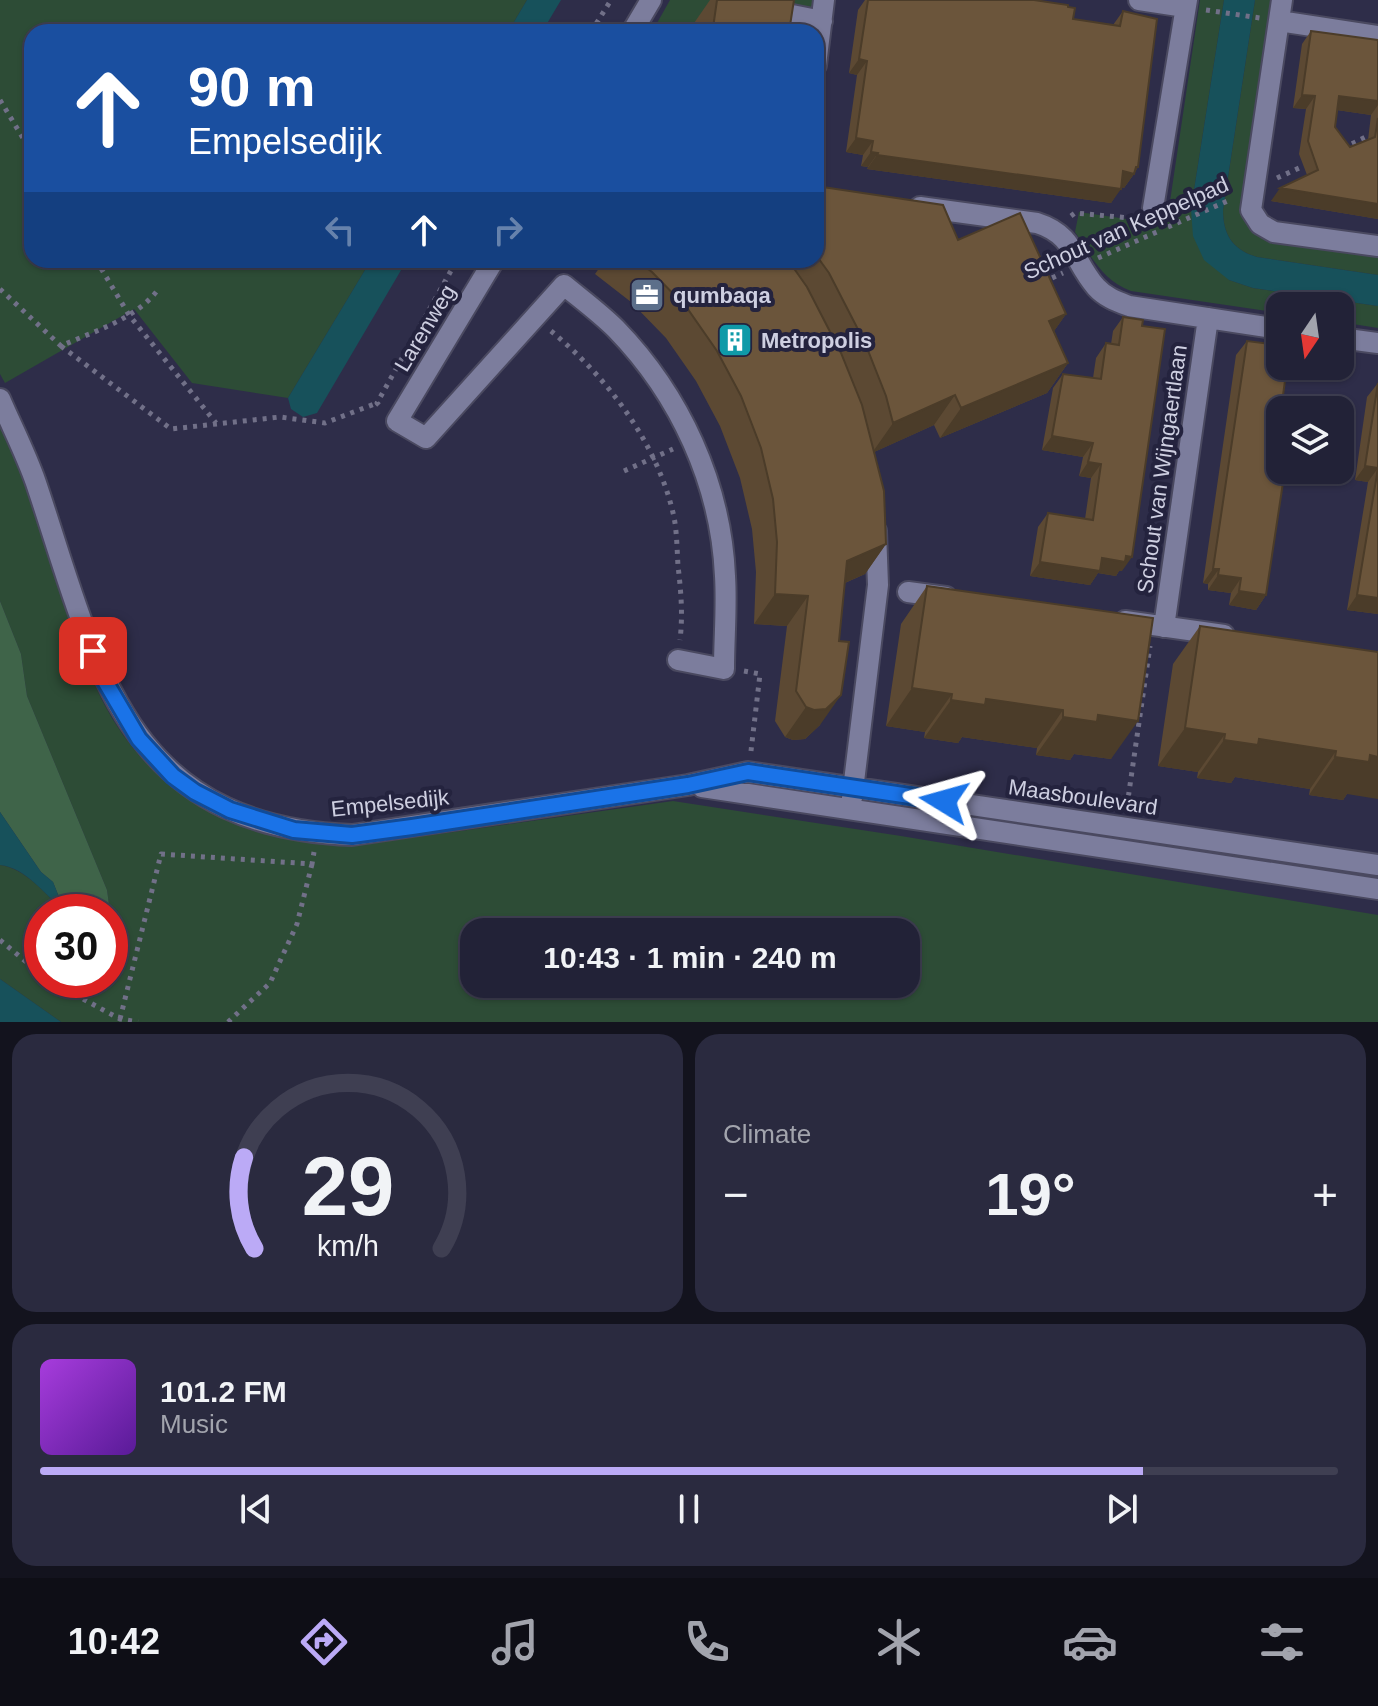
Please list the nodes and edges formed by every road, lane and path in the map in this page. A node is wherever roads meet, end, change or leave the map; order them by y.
1 (611, 0) edge
2 (651, 0) edge
3 (1139, 0) edge
4 (1282, 0) edge
5 (741, 5) edge
6 (1191, 5) edge
7 (823, 10) edge
8 (1273, 20) junction
9 (596, 24) edge
10 (637, 24) edge
11 (1378, 36) edge
12 (0, 100) edge
13 (1378, 131) edge
14 (24, 140) edge
15 (1337, 150) edge
16 (1310, 163) edge
17 (1250, 191) junction
18 (895, 203) edge
19 (1153, 208) joint
20 (1053, 228) junction
21 (1378, 246) edge
22 (1082, 265) junction
23 (101, 268) edge
24 (453, 268) edge
25 (489, 268) edge
26 (1040, 284) edge
27 (0, 289) edge
28 (157, 291) dead end
29 (129, 315) junction
30 (535, 318) junction
31 (1208, 318) junction
32 (1266, 327) edge
33 (1354, 340) edge
34 (1378, 343) edge
35 (61, 346) junction
36 (0, 399) edge
37 (377, 403) junction
38 (397, 421) junction
39 (216, 423) junction
40 (693, 439) junction
41 (653, 458) junction
42 (624, 471) dead end
43 (872, 505) edge
44 (908, 592) dead end
45 (966, 600) edge
46 (1110, 619) edge
47 (1158, 626) junction
48 (1241, 638) edge
49 (678, 660) joint
50 (760, 674) dead end
51 (748, 772) junction
52 (688, 785) junction
53 (853, 787) junction
54 (610, 796) joint
55 (850, 809) junction
56 (1124, 828) junction
57 (317, 834) junction
58 (312, 864) junction
59 (1378, 865) edge
60 (1378, 889) edge
61 (0, 940) edge
62 (24, 960) edge
63 (81, 998) edge
64 (120, 1019) junction
65 (138, 1022) edge
66 (228, 1022) edge

1 - 9 path
2 - 10 street
3 - 6 street
4 - 8 street
5 - 7 street
6 - 8 path
6 - 19 street
8 - 11 street
8 - 17 street
12 - 14 path
13 - 15 path
16 - 17 path, Schout van Keppelpad
17 - 21 street
17 - 22 path, Schout van Keppelpad
18 - 20 street
19 - 20 path
20 - 22 street
22 - 26 path, Schout van Keppelpad
22 - 31 street
23 - 29 path
24 - 37 path
25 - 38 street, Larenweg
27 - 35 path
28 - 29 path
29 - 35 path
29 - 39 path
30 - 38 street
30 - 40 street
30 - 41 path
31 - 32 street
31 - 47 street, Schout van Wijngaertlaan
33 - 34 street
35 - 39 path
36 - 57 street, Empelsedijk
37 - 38 path
37 - 39 path
40 - 41 path
40 - 49 street
41 - 42 path
41 - 49 path
43 - 53 street
44 - 45 street
46 - 47 street
47 - 48 street
47 - 56 path
50 - 51 path
51 - 52 street, Maasboulevard
51 - 53 street, Maasboulevard
52 - 54 street, Maasboulevard
52 - 55 street, Maasboulevard
53 - 55 street
53 - 56 street, Maasboulevard
54 - 57 street, Empelsedijk
55 - 60 street, Maasboulevard
56 - 59 street, Maasboulevard
57 - 58 path
58 - 64 path
58 - 66 path
61 - 62 path
63 - 64 path
64 - 65 path

